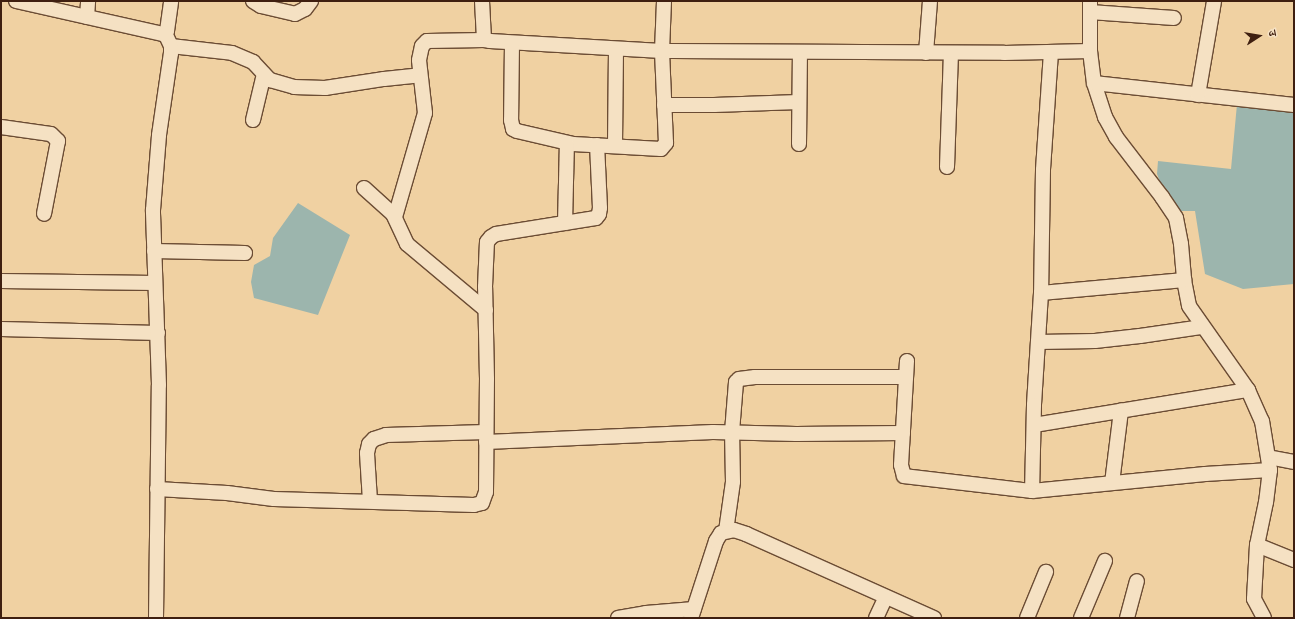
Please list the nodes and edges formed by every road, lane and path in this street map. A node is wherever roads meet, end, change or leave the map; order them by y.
1 (16, 1) edge
2 (88, 1) edge
3 (170, 1) edge
4 (253, 1) edge
5 (311, 1) edge
6 (482, 1) edge
7 (664, 1) edge
8 (930, 1) edge
9 (1214, 1) edge
10 (1090, 7) edge
11 (87, 17) junction
12 (1174, 18) dead end
13 (168, 39) junction
14 (484, 40) junction
15 (512, 43) junction
16 (616, 49) junction
17 (662, 51) junction
18 (1090, 51) junction
19 (800, 52) junction
20 (1051, 52) junction
21 (926, 53) junction
22 (951, 53) junction
23 (264, 74) junction
24 (420, 75) junction
25 (1094, 84) junction
26 (1198, 95) junction
27 (799, 102) junction
28 (664, 105) junction
29 (1294, 105) edge
30 (253, 120) dead end
31 (1, 127) edge
32 (567, 143) junction
33 (799, 144) dead end
34 (597, 145) junction
35 (615, 145) junction
36 (947, 167) dead end
37 (364, 188) dead end
38 (44, 214) dead end
39 (395, 217) junction
40 (565, 223) junction
41 (154, 250) junction
42 (245, 253) dead end
43 (1184, 280) junction
44 (1, 281) edge
45 (156, 283) junction
46 (1041, 293) junction
47 (486, 310) junction
48 (1202, 326) junction
49 (1, 329) edge
50 (158, 333) junction
51 (1038, 342) junction
52 (907, 360) dead end
53 (906, 377) junction
54 (1248, 390) junction
55 (1121, 411) junction
56 (1034, 425) junction
57 (732, 432) junction
58 (903, 433) junction
59 (486, 437) junction
60 (1294, 462) edge
61 (1269, 463) junction
62 (1112, 483) junction
63 (157, 489) junction
64 (1032, 491) junction
65 (370, 501) junction
66 (726, 531) junction
67 (1257, 545) junction
68 (1294, 560) edge
69 (1105, 562) dead end
70 (1046, 572) dead end
71 (1137, 581) dead end
72 (886, 597) junction
73 (692, 614) edge
74 (1259, 615) edge
75 (156, 618) edge
76 (618, 618) edge
77 (876, 618) edge
78 (934, 618) edge
79 (1027, 618) edge
80 (1081, 618) edge
81 (1127, 618) edge

1 - 11 street
2 - 11 street
3 - 13 street
4 - 5 street
6 - 14 street
7 - 17 street
8 - 21 street
9 - 26 street
10 - 12 street
10 - 18 street
11 - 13 street
13 - 23 street
13 - 41 street
14 - 15 street
14 - 24 street
15 - 16 street
15 - 32 street
16 - 17 street
16 - 35 street
17 - 19 street
17 - 28 street
18 - 20 street
18 - 25 street
19 - 21 street
19 - 27 street
20 - 22 street
20 - 46 street
21 - 22 street
22 - 36 street
23 - 24 street
23 - 30 street
24 - 39 street
25 - 26 street
25 - 43 street
26 - 29 street
27 - 28 street
27 - 33 street
28 - 35 street
31 - 38 street
32 - 34 street
32 - 40 street
34 - 35 street
34 - 40 street
37 - 39 street
39 - 47 street
40 - 47 street
41 - 42 street
41 - 45 street
43 - 46 street
43 - 48 street
44 - 45 street
45 - 50 street
46 - 51 street
47 - 59 street
48 - 51 street
48 - 54 street
49 - 50 street
50 - 63 street
51 - 56 street
52 - 53 street
53 - 57 street
53 - 58 street
54 - 55 street
54 - 61 street
55 - 56 street
55 - 62 street
56 - 64 street
57 - 58 street
57 - 59 street
57 - 66 street
58 - 64 street
59 - 65 street
59 - 65 street
60 - 61 street
61 - 62 street
61 - 67 street
62 - 64 street
63 - 65 street
63 - 75 street
66 - 72 street
66 - 73 street
67 - 68 street
67 - 74 street
69 - 80 street
70 - 79 street
71 - 81 street
72 - 77 street
72 - 78 street
73 - 76 street

